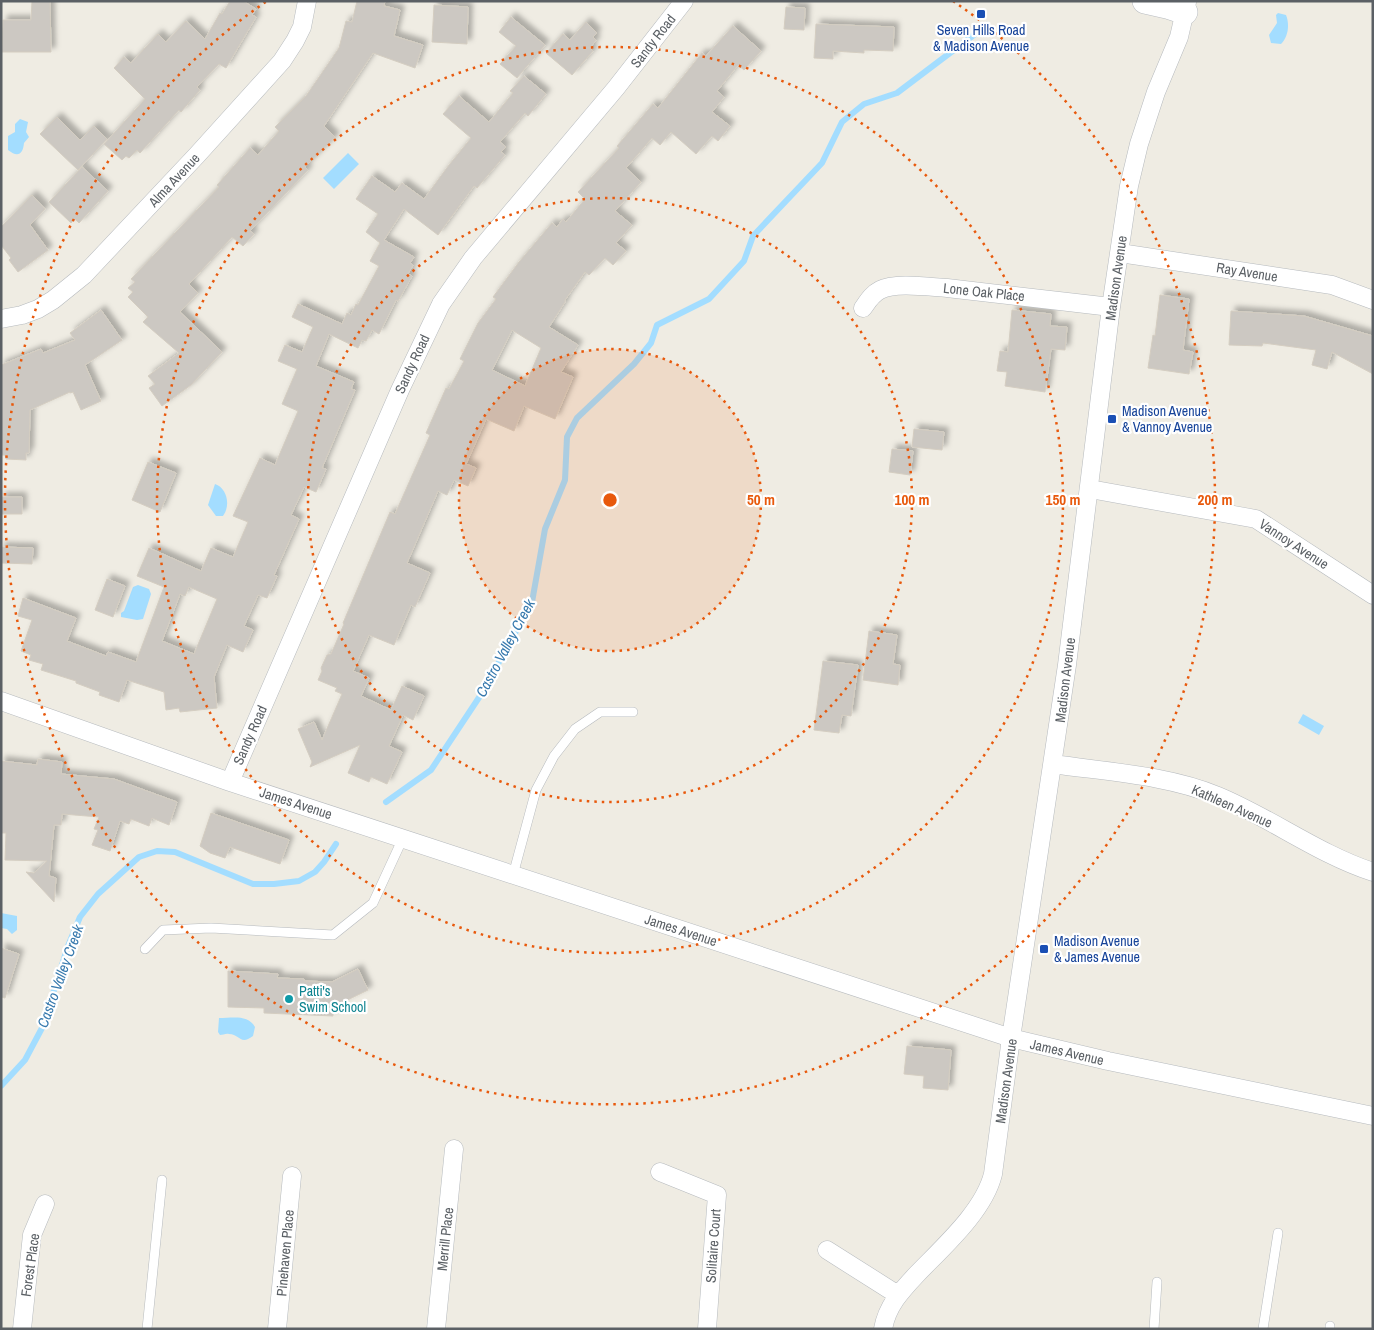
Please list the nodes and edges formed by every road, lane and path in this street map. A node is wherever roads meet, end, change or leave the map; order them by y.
1 (307, 1) edge
2 (684, 1) edge
3 (1146, 1) edge
4 (1186, 7) edge
5 (1120, 253) junction
6 (1373, 300) edge
7 (1111, 307) junction
8 (864, 308) dead end
9 (1, 319) edge
10 (1090, 489) junction
11 (1373, 595) edge
12 (1, 701) edge
13 (633, 712) dead end
14 (1053, 764) junction
15 (230, 782) junction
16 (403, 838) junction
17 (1373, 872) edge
18 (513, 874) junction
19 (145, 949) dead end
20 (1011, 1038) junction
21 (1373, 1116) edge
22 (454, 1149) dead end
23 (660, 1172) dead end
24 (292, 1176) dead end
25 (162, 1180) dead end
26 (45, 1204) dead end
27 (1278, 1234) dead end
28 (827, 1250) dead end
29 (1157, 1282) dead end
30 (898, 1295) junction
31 (22, 1329) edge
32 (147, 1329) edge
33 (277, 1329) edge
34 (436, 1329) edge
35 (707, 1329) edge
36 (883, 1329) edge
37 (1154, 1329) edge
38 (1263, 1329) edge

1 - 9 street, Alma Avenue
2 - 15 street, Sandy Road
3 - 4 street
4 - 5 street, Madison Avenue
5 - 6 street, Ray Avenue
5 - 7 street, Madison Avenue
7 - 8 street, Lone Oak Place
7 - 10 street, Madison Avenue
10 - 11 street, Vannoy Avenue
10 - 14 street, Madison Avenue
12 - 15 street, James Avenue
13 - 18 lane
14 - 17 street, Kathleen Avenue
14 - 20 street, Madison Avenue
15 - 16 street, James Avenue
16 - 18 street, James Avenue
16 - 19 lane
18 - 20 street, James Avenue
20 - 21 street, James Avenue
20 - 30 street, Madison Avenue
22 - 34 street, Merrill Place
23 - 35 street, Solitaire Court
24 - 33 street, Pinehaven Place
25 - 32 lane
26 - 31 street, Forest Place
27 - 38 lane
28 - 30 street
29 - 37 lane
30 - 36 street, Madison Avenue

